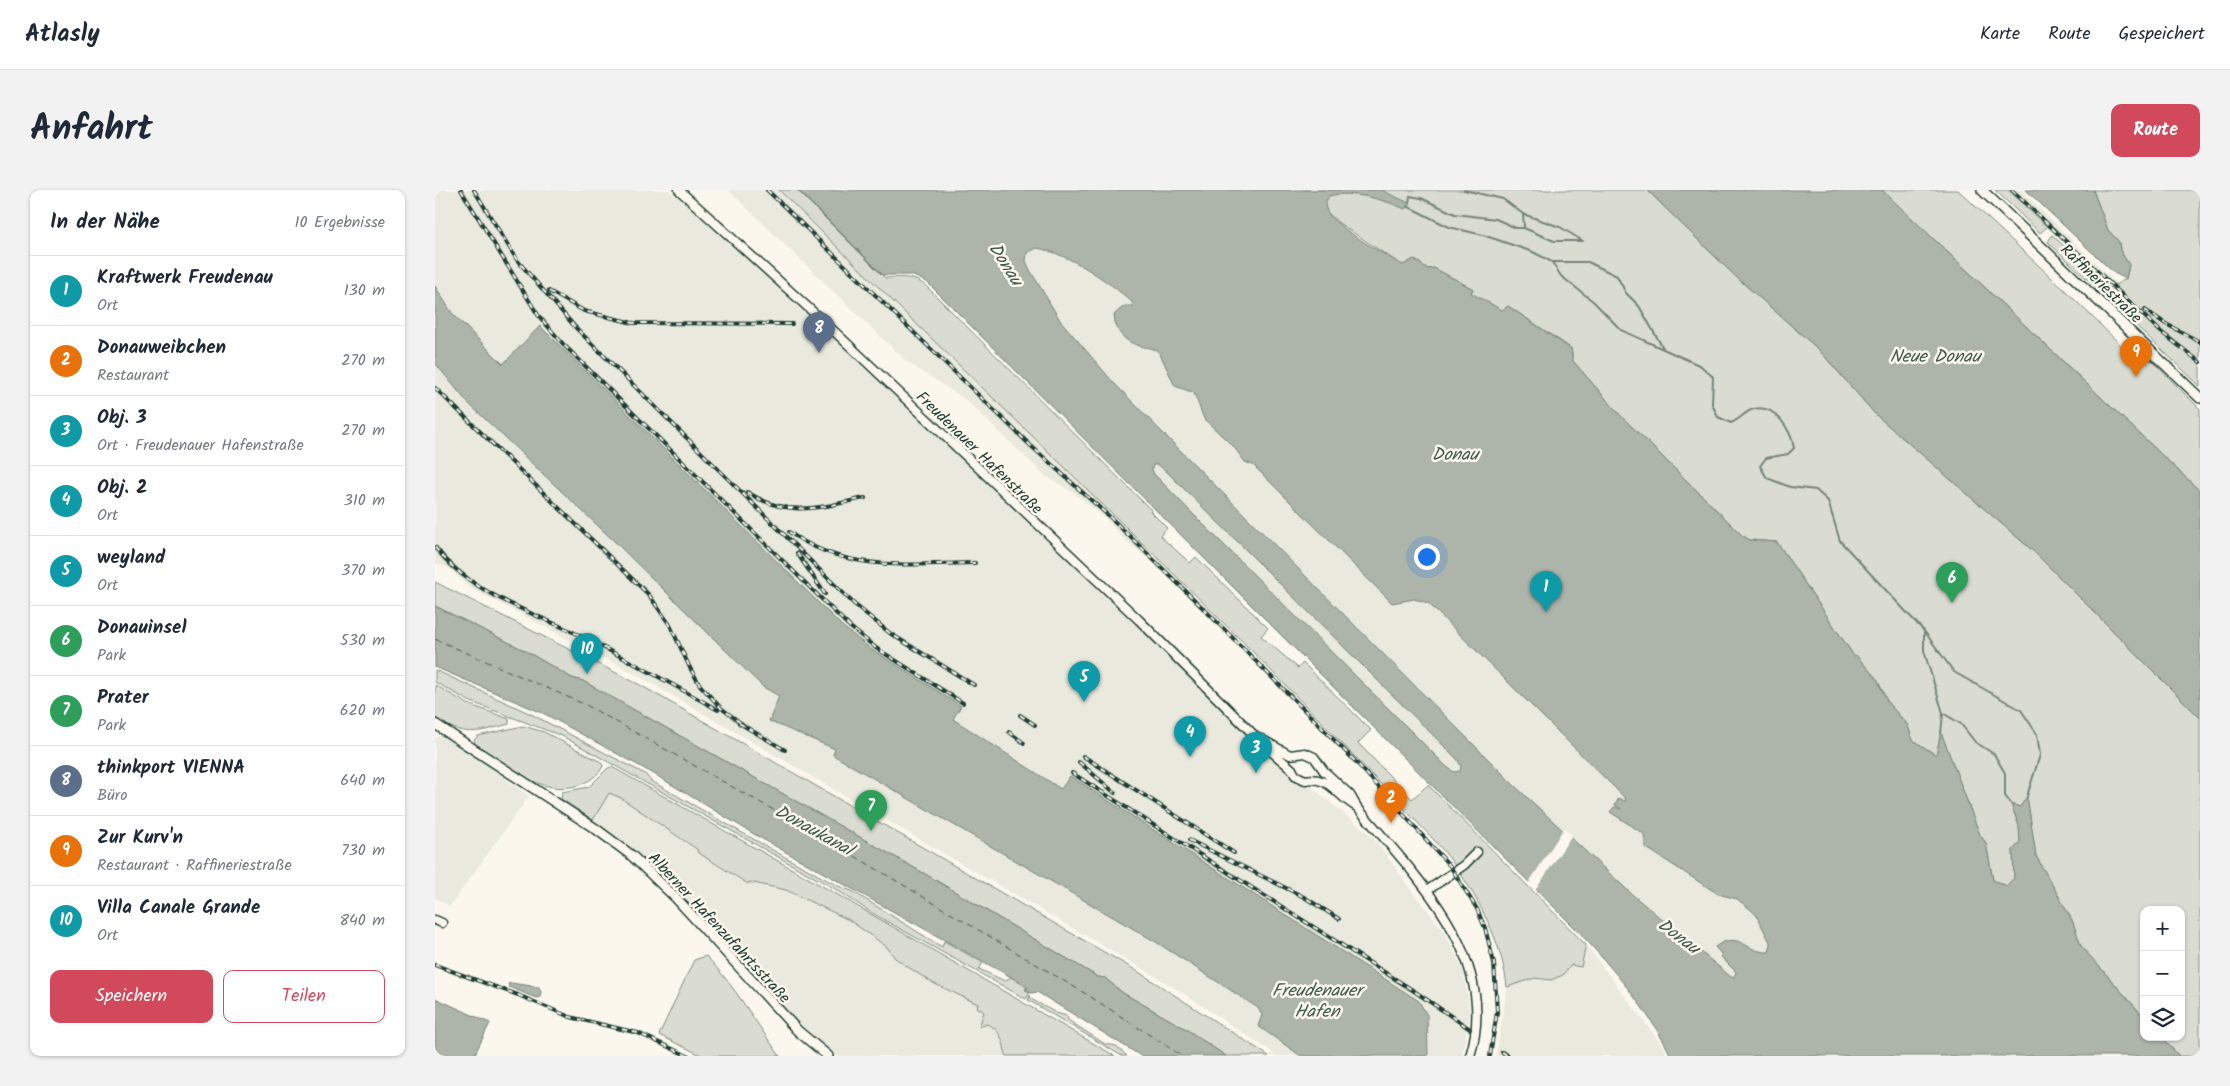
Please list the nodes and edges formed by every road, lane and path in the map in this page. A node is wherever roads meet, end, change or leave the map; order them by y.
1 (679, 190) edge
2 (1982, 190) edge
3 (2200, 398) edge
4 (435, 724) edge
5 (1259, 738) junction
6 (1299, 755) junction
7 (1318, 764) junction
8 (1292, 769) junction
9 (1312, 778) junction
10 (1357, 807) junction
11 (1477, 852) dead end
12 (1428, 890) junction
13 (829, 1056) edge
14 (1470, 1056) edge

1 - 5 street, Freudenauer Hafenstraße
2 - 3 street, Raffineriestraße
4 - 13 street, Alberner Hafenzufahrtsstraße
5 - 6 street, Freudenauer Hafenstraße
5 - 8 street, Freudenauer Hafenstraße
6 - 7 street, Freudenauer Hafenstraße
6 - 8 street
7 - 9 street
7 - 10 street, Freudenauer Hafenstraße
8 - 9 street, Freudenauer Hafenstraße
9 - 10 street, Freudenauer Hafenstraße
10 - 12 street, Freudenauer Hafenstraße
11 - 12 street
12 - 14 street, Freudenauer Hafenstraße

